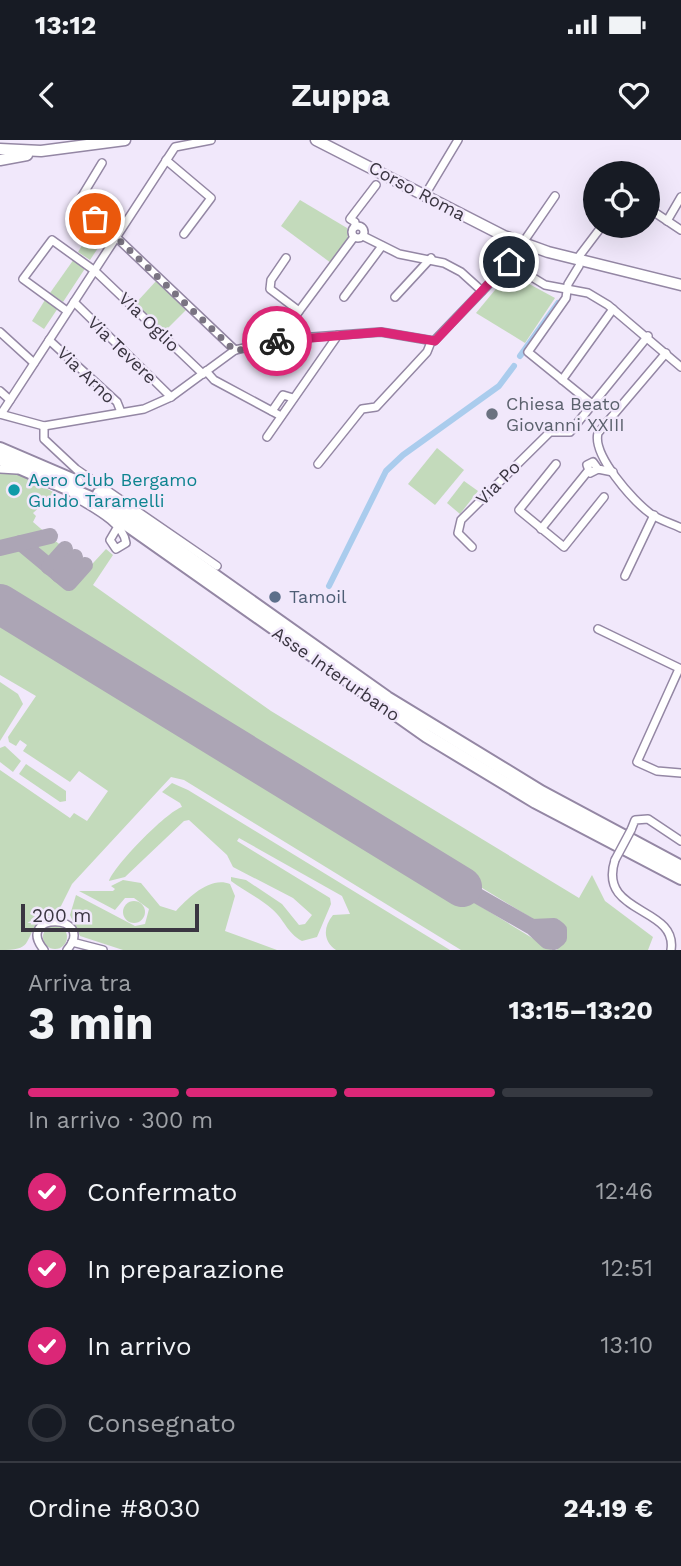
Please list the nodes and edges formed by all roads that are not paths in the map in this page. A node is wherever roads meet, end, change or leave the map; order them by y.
1 (125, 140) edge
2 (211, 140) edge
3 (316, 140) edge
4 (458, 140) edge
5 (0, 149) edge
6 (40, 151) junction
7 (0, 160) edge
8 (166, 160) junction
9 (102, 163) dead end
10 (376, 185) dead end
11 (425, 195) junction
12 (555, 196) dead end
13 (681, 197) edge
14 (660, 216) edge
15 (667, 221) junction
16 (681, 230) edge
17 (184, 234) dead end
18 (117, 236) junction
19 (359, 236) junction
20 (594, 238) edge
21 (524, 244) junction
22 (382, 246) junction
23 (286, 258) dead end
24 (431, 258) junction
25 (509, 262) junction
26 (578, 263) junction
27 (95, 271) junction
28 (681, 285) edge
29 (568, 289) junction
30 (482, 292) junction
31 (344, 297) dead end
32 (395, 297) dead end
33 (74, 302) junction
34 (613, 309) junction
35 (67, 311) junction
36 (299, 311) junction
37 (0, 332) edge
38 (338, 335) junction
39 (648, 336) junction
40 (285, 339) junction
41 (49, 340) junction
42 (431, 342) junction
43 (235, 351) junction
44 (666, 353) junction
45 (34, 363) junction
46 (681, 367) edge
47 (205, 373) junction
48 (562, 380) junction
49 (0, 391) edge
50 (171, 397) junction
51 (293, 398) junction
52 (10, 400) junction
53 (592, 404) junction
54 (272, 411) junction
55 (121, 412) junction
56 (0, 414) edge
57 (281, 416) junction
58 (44, 426) junction
59 (267, 437) dead end
60 (0, 449) edge
61 (0, 459) edge
62 (318, 464) dead end
63 (556, 464) dead end
64 (0, 469) edge
65 (613, 472) junction
66 (604, 497) dead end
67 (654, 515) junction
68 (681, 527) edge
69 (117, 528) dead end
70 (541, 529) junction
71 (472, 547) dead end
72 (218, 565) dead end
73 (625, 576) dead end
74 (598, 629) dead end
75 (680, 669) edge
76 (681, 773) edge
77 (681, 838) edge
78 (681, 867) edge
79 (681, 878) edge
80 (72, 942) junction
81 (44, 950) edge
82 (67, 950) edge
83 (103, 950) edge
84 (671, 950) edge

1 - 6 street
2 - 8 street
3 - 11 street, Corso Roma
4 - 11 street
5 - 6 street
6 - 7 street
8 - 17 street
8 - 18 street
9 - 18 street
10 - 19 street
11 - 21 street, Corso Roma
12 - 21 street
13 - 15 street
14 - 15 street
15 - 16 street
18 - 27 street
18 - 43 street
19 - 22 street
19 - 36 street
20 - 26 street
21 - 25 street
21 - 26 street, Corso Roma
22 - 24 street
22 - 31 street
23 - 36 street
24 - 30 street
24 - 32 street
25 - 29 street
25 - 30 street
26 - 28 street, Corso Roma
26 - 29 street
27 - 33 street
27 - 35 street, Via Oglio
27 - 47 street, Via Oglio
29 - 34 street
29 - 48 street
30 - 42 street
33 - 35 street
33 - 50 street, Via Tevere
34 - 39 street
34 - 48 street
35 - 41 street
36 - 40 street
37 - 45 street
38 - 40 street
38 - 42 street
38 - 51 street
39 - 44 street
39 - 53 street, Via Po
40 - 43 street
41 - 45 street
41 - 55 street, Via Arno
42 - 62 street
43 - 47 street
44 - 46 street
44 - 65 street
45 - 52 street
47 - 50 street
47 - 54 street, Via Oglio
48 - 53 street
49 - 52 street
50 - 55 street
51 - 54 street
51 - 57 street
52 - 56 street
53 - 71 street, Via Po
54 - 57 street, Via Oglio
55 - 58 street
56 - 58 street
57 - 59 street
58 - 72 street
60 - 78 highway, Asse Interurbano
61 - 79 highway, Asse Interurbano
63 - 70 street
64 - 69 street
65 - 67 street
65 - 70 street
66 - 70 street
67 - 68 street
67 - 73 street
74 - 75 street
75 - 76 street
77 - 84 street, bridge
80 - 81 street
80 - 82 street
80 - 83 street

